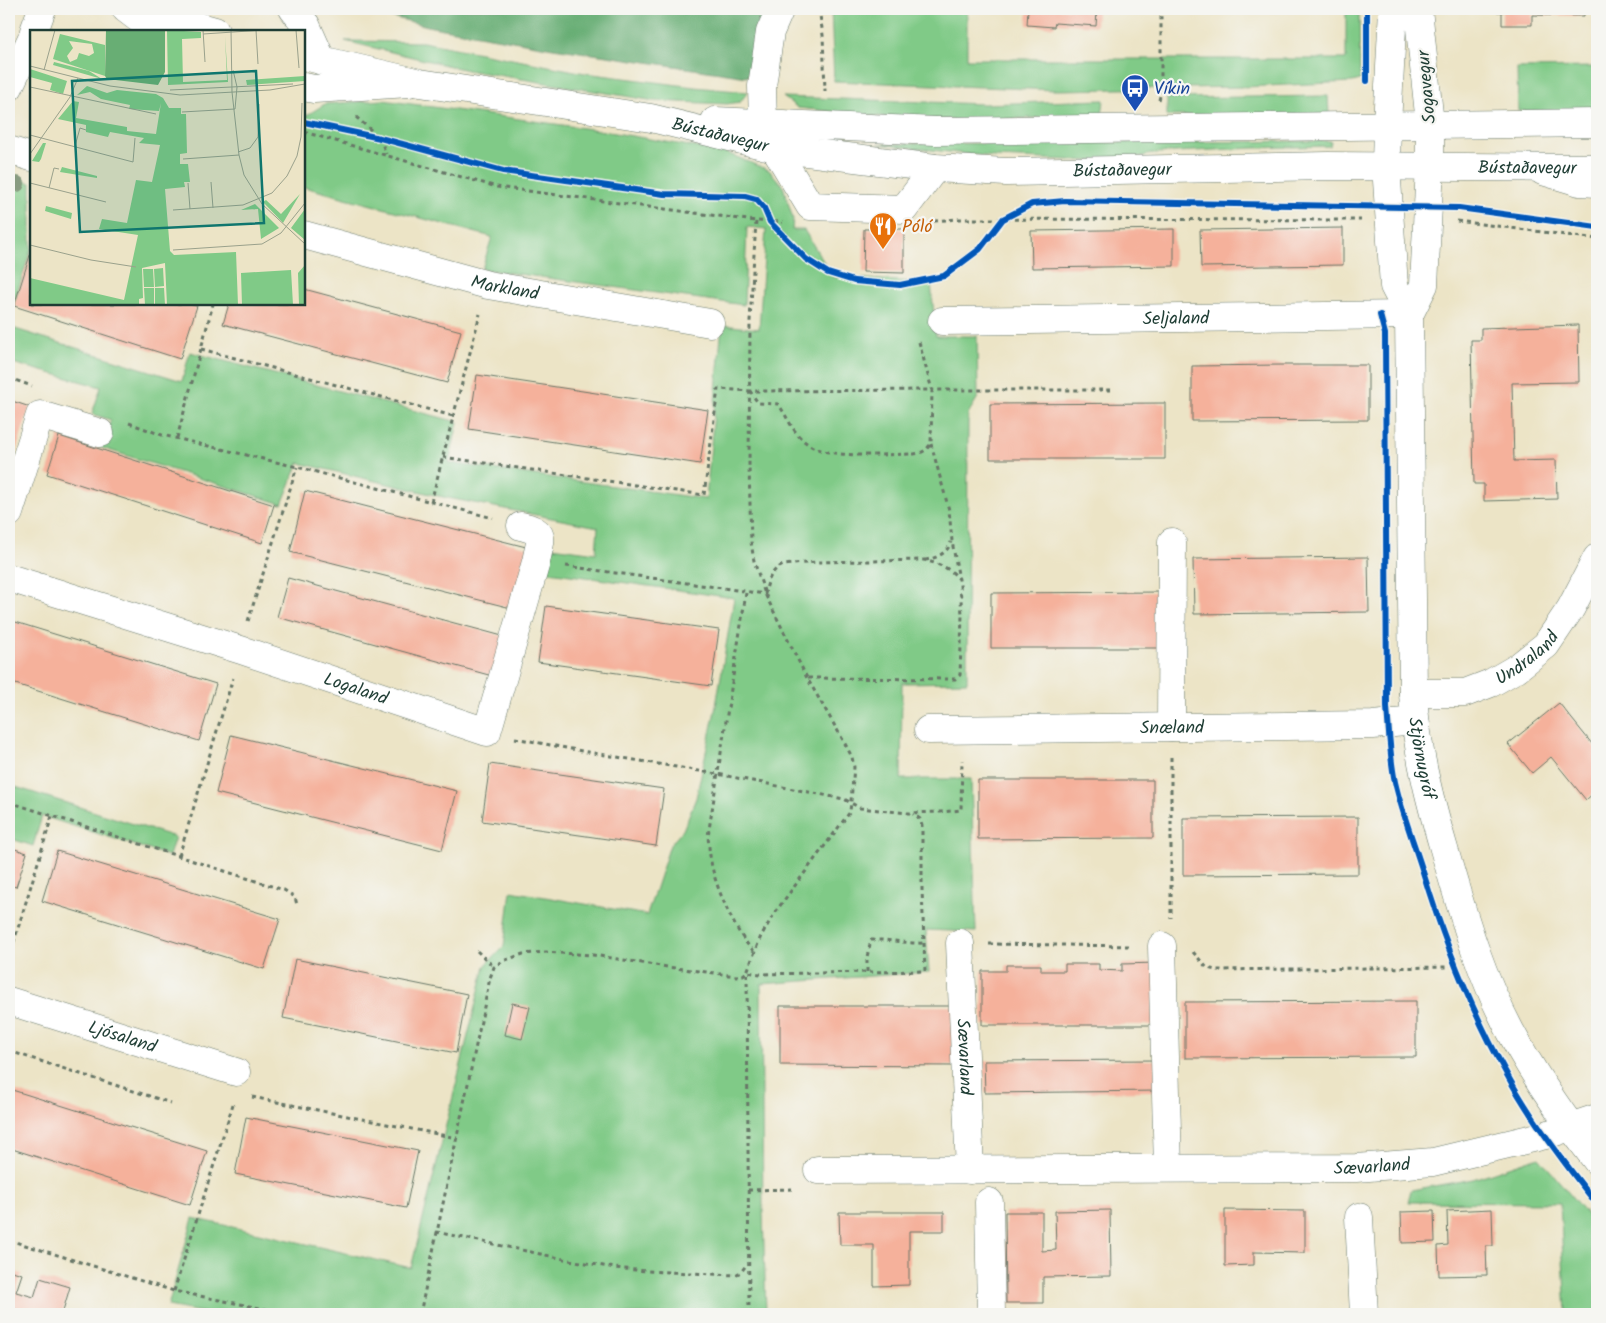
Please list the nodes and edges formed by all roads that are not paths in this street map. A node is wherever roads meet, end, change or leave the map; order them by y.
1 (42, 9) edge
2 (126, 9) edge
3 (135, 9) edge
4 (293, 9) edge
5 (780, 9) edge
6 (1393, 9) edge
7 (1418, 9) edge
8 (34, 30) edge
9 (154, 30) edge
10 (211, 30) edge
11 (30, 42) edge
12 (313, 59) edge
13 (420, 83) junction
14 (9, 87) edge
15 (305, 88) edge
16 (651, 118) junction
17 (763, 123) junction
18 (1597, 123) edge
19 (1430, 124) junction
20 (1387, 125) junction
21 (775, 148) junction
22 (9, 150) edge
23 (30, 157) edge
24 (1386, 166) junction
25 (1430, 166) junction
26 (935, 168) junction
27 (1534, 168) junction
28 (1597, 168) edge
29 (1597, 183) edge
30 (305, 235) edge
31 (1409, 315) junction
32 (942, 321) dead end
33 (710, 323) dead end
34 (100, 433) dead end
35 (9, 513) edge
36 (521, 526) road end
37 (1172, 542) dead end
38 (1597, 558) edge
39 (9, 578) edge
40 (1413, 693) junction
41 (1415, 722) junction
42 (1171, 728) junction
43 (928, 730) dead end
44 (1167, 937) road end
45 (960, 943) dead end
46 (9, 1001) edge
47 (239, 1087) road end
48 (1597, 1118) edge
49 (1572, 1127) junction
50 (1597, 1161) edge
51 (1168, 1168) junction
52 (818, 1170) road end
53 (970, 1170) junction
54 (990, 1202) dead end
55 (1359, 1217) dead end
56 (991, 1314) edge
57 (1364, 1314) edge

1 - 8 street
2 - 9 street
3 - 10 street
4 - 12 street
5 - 17 street
6 - 20 street, Sogavegur
7 - 19 street, Sogavegur
11 - 14 street
12 - 13 street, Bústaðavegur
13 - 15 street
13 - 16 street, Bústaðavegur
16 - 17 street, Bústaðavegur
16 - 21 street, Bústaðavegur
17 - 20 street, Bústaðavegur
18 - 19 street, Bústaðavegur
19 - 20 street, Bústaðavegur
19 - 25 street, Sogavegur
20 - 24 street, Sogavegur
21 - 26 street, Bústaðavegur
21 - 26 street
22 - 23 street
24 - 25 street, Bústaðavegur
24 - 26 street, Bústaðavegur
24 - 31 street, Stjörnugróf
25 - 27 street, Bústaðavegur
25 - 31 street, Stjörnugróf
27 - 28 street, Bústaðavegur
27 - 29 street
30 - 33 street, Markland
31 - 32 street, Seljaland
31 - 40 street, Stjörnugróf
34 - 35 street
36 - 39 street, Logaland
37 - 42 street
38 - 40 street, Undraland
40 - 41 street, Stjörnugróf
41 - 42 street, Snæland
41 - 49 street, Stjörnugróf
42 - 43 street, Snæland
44 - 51 street
45 - 53 street, Sævarland
46 - 47 street, Ljósaland
48 - 49 street, Sævarland
49 - 50 street, Stjörnugróf
49 - 51 street, Sævarland
51 - 53 street, Sævarland
52 - 53 street, Sævarland
54 - 56 street
55 - 57 street

